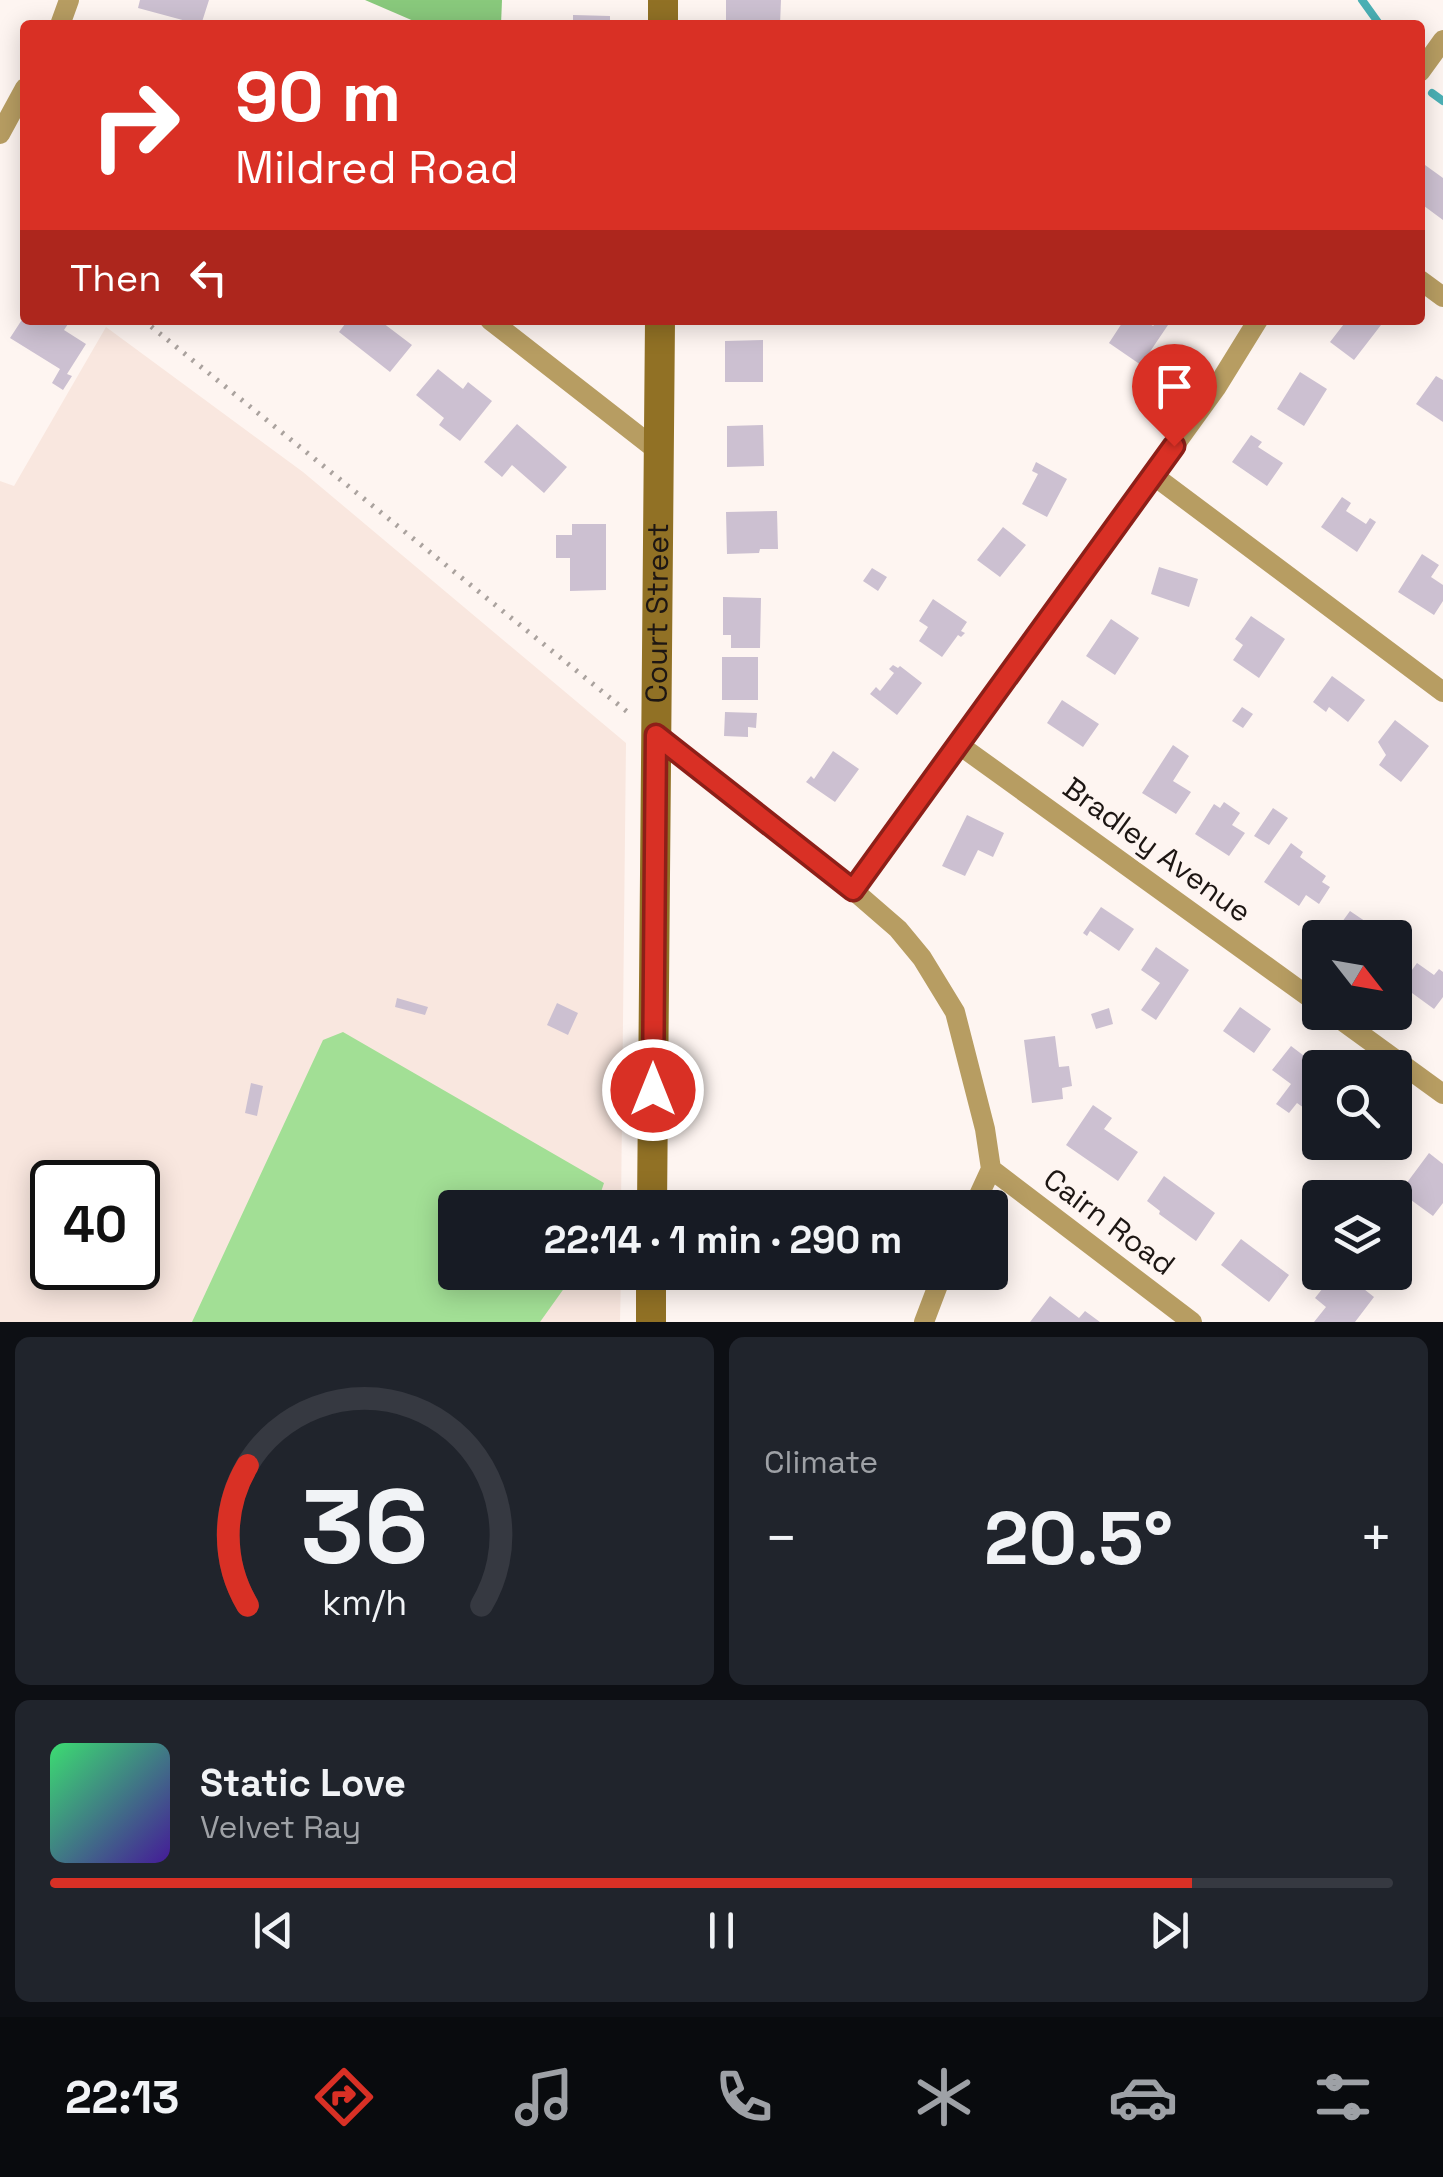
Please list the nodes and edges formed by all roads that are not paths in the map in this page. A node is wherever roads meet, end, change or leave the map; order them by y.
1 (1443, 40) edge
2 (1425, 65) edge
3 (20, 97) edge
4 (0, 134) edge
5 (496, 325) edge
6 (660, 325) edge
7 (1255, 325) edge
8 (658, 451) junction
9 (1153, 475) junction
10 (1443, 692) edge
11 (656, 735) junction
12 (958, 744) junction
13 (853, 890) junction
14 (1302, 992) edge
15 (1355, 1030) edge
16 (1443, 1094) edge
17 (991, 1170) junction
18 (652, 1190) edge
19 (982, 1190) edge
20 (651, 1290) edge
21 (936, 1290) edge
22 (651, 1322) edge
23 (924, 1322) edge
24 (1192, 1322) edge

1 - 2 street
3 - 4 street
5 - 8 street
6 - 8 street, Court Street
7 - 9 street
8 - 11 street, Court Street
9 - 10 street
9 - 12 street
11 - 13 street
11 - 18 street, Court Street
12 - 13 street
12 - 14 street, Bradley Avenue
13 - 17 street
15 - 16 street
17 - 19 street
17 - 24 street, Cairn Road
20 - 22 street
21 - 23 street

